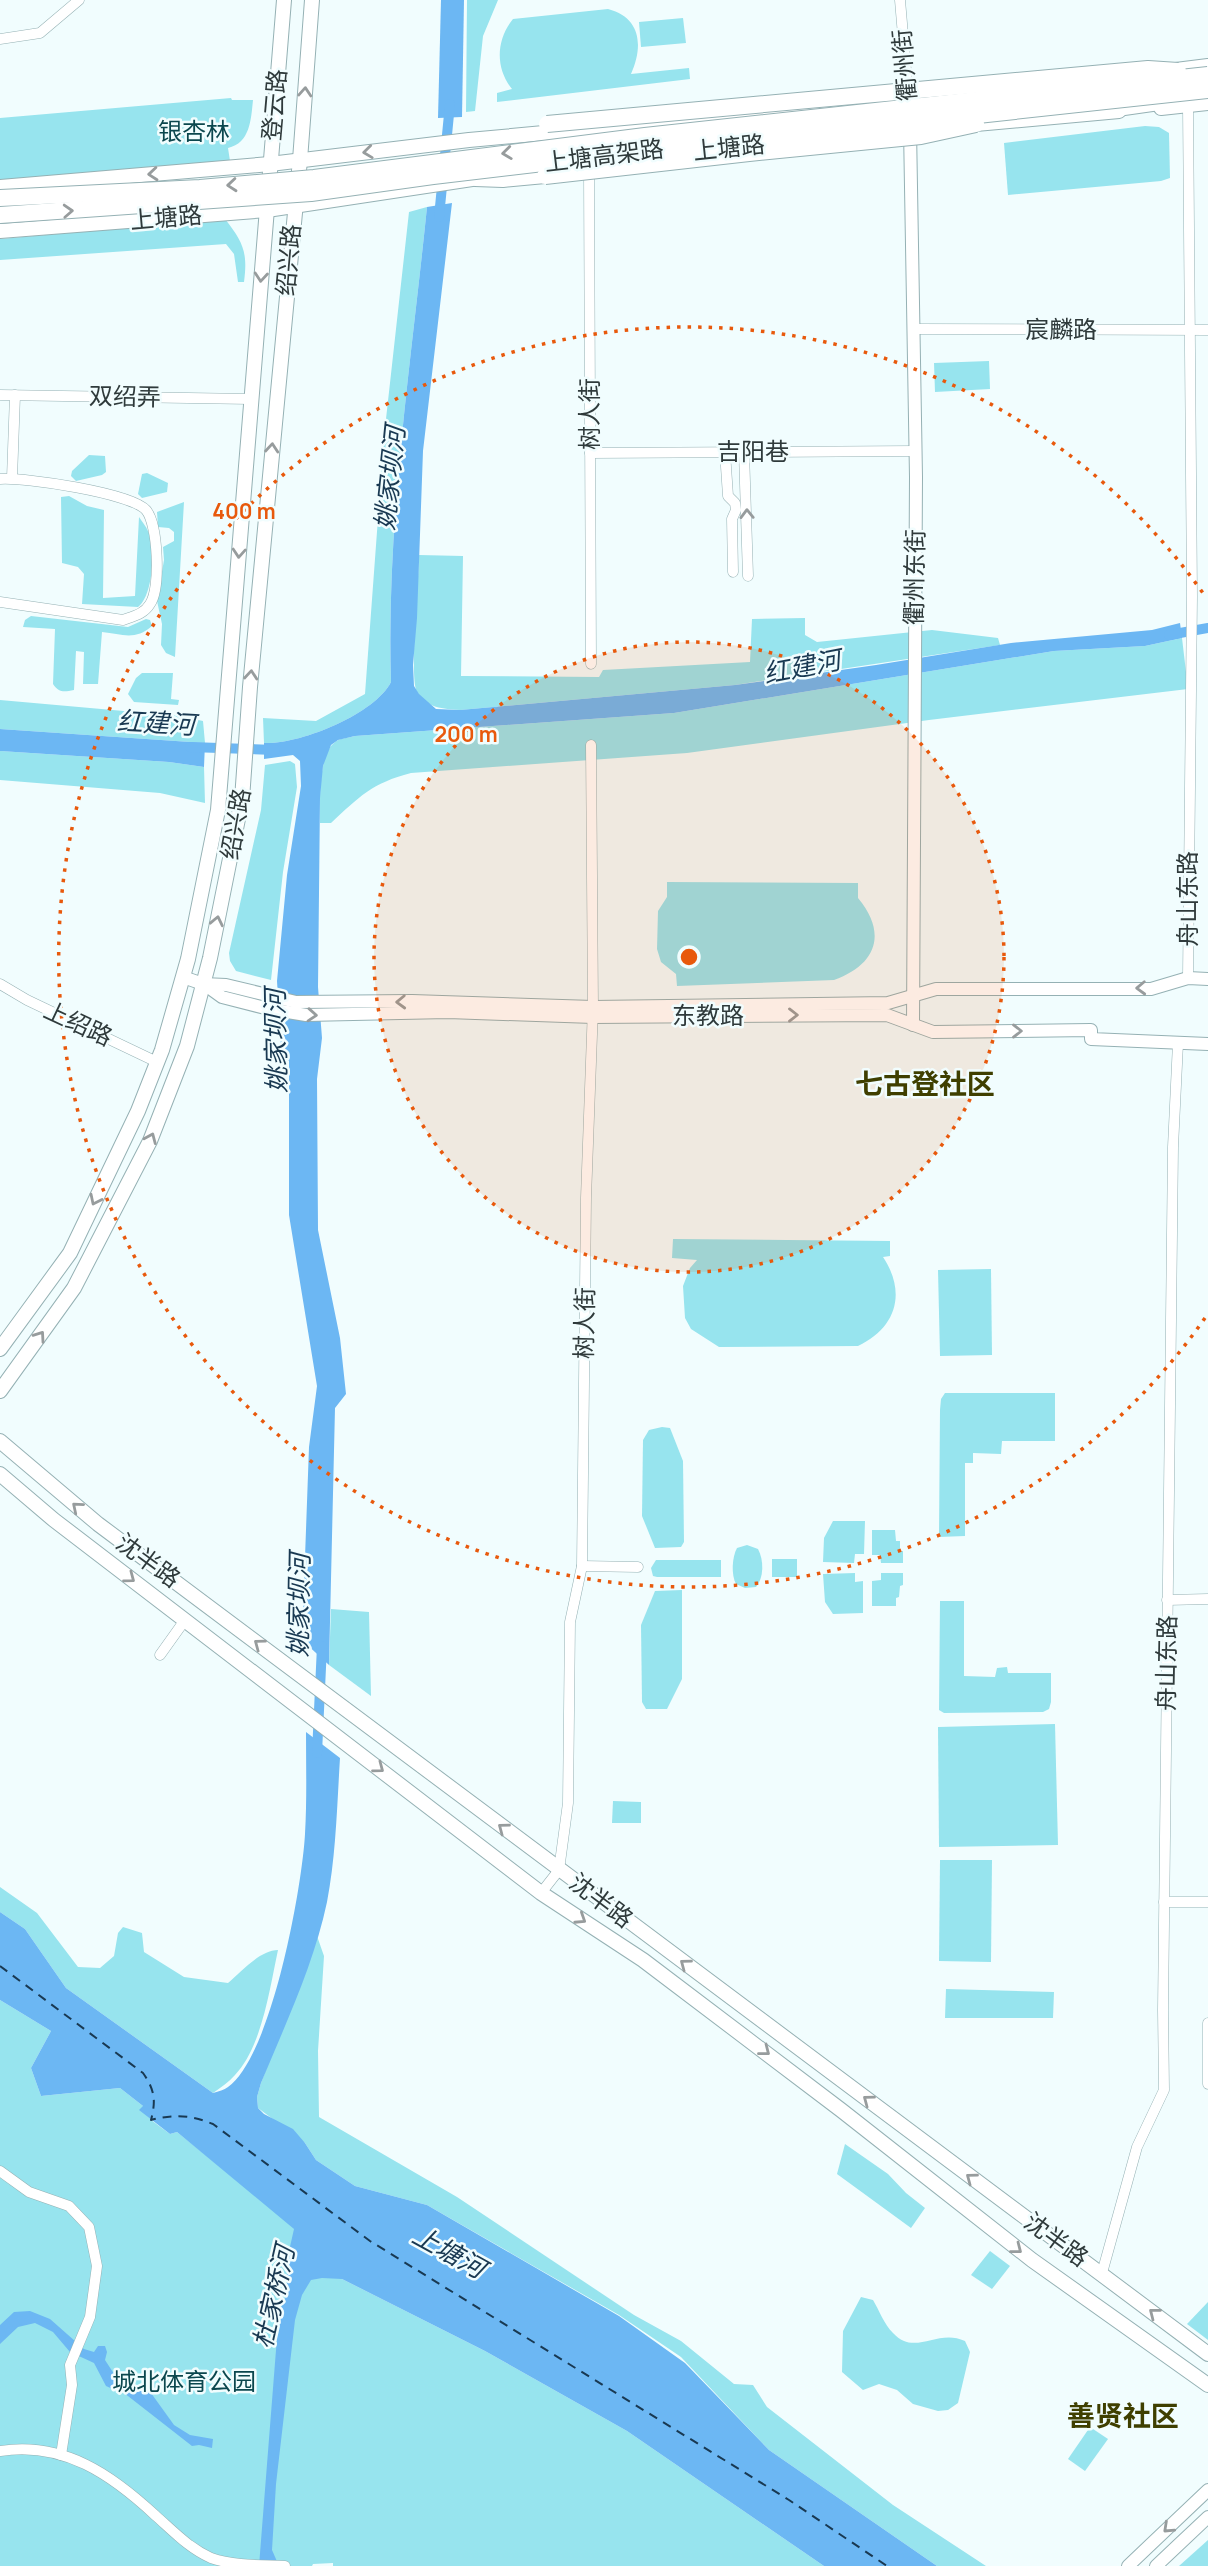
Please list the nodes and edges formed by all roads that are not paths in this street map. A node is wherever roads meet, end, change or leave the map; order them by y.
1 (79, 0) edge
2 (284, 0) edge
3 (312, 0) edge
4 (900, 0) edge
5 (0, 39) edge
6 (1208, 66) edge
7 (1208, 74) edge
8 (1208, 91) edge
9 (909, 99) junction
10 (1208, 103) edge
11 (1188, 105) junction
12 (547, 124) joint
13 (910, 130) junction
14 (467, 141) junction
15 (300, 160) junction
16 (270, 164) junction
17 (589, 164) junction
18 (545, 176) joint
19 (470, 179) junction
20 (0, 187) edge
21 (0, 198) edge
22 (294, 206) junction
23 (267, 209) junction
24 (0, 215) edge
25 (0, 230) edge
26 (914, 329) junction
27 (1208, 330) edge
28 (1191, 331) junction
29 (0, 395) edge
30 (15, 395) junction
31 (251, 400) junction
32 (724, 452) junction
33 (744, 452) junction
34 (916, 452) junction
35 (590, 453) junction
36 (0, 478) edge
37 (12, 478) junction
38 (733, 572) dead end
39 (748, 576) dead end
40 (0, 602) edge
41 (591, 664) dead end
42 (591, 745) dead end
43 (183, 977) junction
44 (1188, 978) junction
45 (1208, 979) edge
46 (0, 984) edge
47 (203, 984) junction
48 (913, 996) junction
49 (593, 1012) junction
50 (913, 1024) junction
51 (1178, 1043) junction
52 (1208, 1044) edge
53 (157, 1062) junction
54 (0, 1349) edge
55 (0, 1391) edge
56 (0, 1441) edge
57 (0, 1474) edge
58 (582, 1566) junction
59 (638, 1567) dead end
60 (1208, 1599) edge
61 (1167, 1600) junction
62 (185, 1620) junction
63 (160, 1655) dead end
64 (559, 1870) junction
65 (541, 1893) junction
66 (1164, 1902) junction
67 (1208, 1902) edge
68 (1208, 2023) edge
69 (1208, 2084) edge
70 (0, 2171) edge
71 (1102, 2273) junction
72 (1208, 2354) edge
73 (1208, 2385) edge
74 (0, 2451) edge
75 (61, 2455) junction
76 (1208, 2490) edge
77 (1208, 2516) edge
78 (242, 2564) edge
79 (285, 2566) edge
80 (1128, 2566) edge
81 (1156, 2566) edge

1 - 5 street
2 - 16 main road, 登云路
15 -> 3 main road, 登云路
4 - 9 street, 衢州街
6 - 9 main road, 上塘路
7 - 12 highway, bridge
7 -> 21 highway, 上塘高架路, bridge
8 - 18 highway, bridge
24 -> 8 highway, 上塘高架路, bridge
9 - 13 street, 衢州街
9 - 14 main road, 上塘路
10 - 11 main road, 上塘路
11 - 13 main road, 上塘路
11 - 28 street, 舟山东路
12 - 14 main road
13 - 17 main road, 上塘路
13 - 26 street, 衢州东街
14 -> 15 main road, 上塘路
15 - 16 main road, 上塘路
15 - 22 main road, 登云路
16 -> 20 main road, 上塘路
16 - 23 main road, 登云路
17 - 19 main road, 上塘路
17 - 35 street, 树人街
18 - 19 main road
19 - 22 main road, 上塘路
22 - 23 main road, 上塘路
47 -> 22 main road, 绍兴路
23 - 25 main road, 上塘路
23 -> 31 main road, 绍兴路
26 - 28 street, 宸麟路
26 - 34 street, 衢州东街
27 - 28 street, 宸麟路
28 - 44 street, 舟山东路
29 - 30 street, 双绍弄
30 - 31 street, 双绍弄
30 - 37 street
31 -> 43 main road, 绍兴路
32 - 33 street, 吉阳巷
32 - 35 street, 吉阳巷
32 - 38 street
33 - 34 street, 吉阳巷
39 -> 33 street
34 - 48 street, 衢州东街
35 - 41 street, 树人街
36 - 37 street
37 - 40 street
42 - 49 street, 树人街
43 - 47 street, 东教路
43 - 53 main road, 绍兴路
44 - 45 street, 东教路
44 -> 48 street, 东教路
46 - 53 street, 上绍路
47 - 49 street, 东教路
55 -> 47 main road, 绍兴路
48 - 49 street, 东教路
48 - 50 street, 衢州东街
49 -> 50 street, 东教路
49 - 58 street, 树人街
50 -> 51 street, 东教路
51 - 52 street, 东教路
51 - 61 street, 舟山东路
53 -> 54 main road, 绍兴路
64 -> 56 main road, 沈半路
57 -> 62 main road, 沈半路
58 - 59 street
58 - 64 street, 树人街
60 - 61 street
61 - 66 street, 舟山东路
62 - 63 street
62 -> 65 main road, 沈半路
64 - 65 street
71 -> 64 main road, 沈半路
65 -> 73 main road, 沈半路
66 - 67 street
66 - 71 street, 舟山东路
68 - 69 street
70 - 75 street
72 -> 71 main road, 沈半路
74 - 75 street
75 - 78 street
76 -> 80 street
77 - 81 street
78 - 79 street

